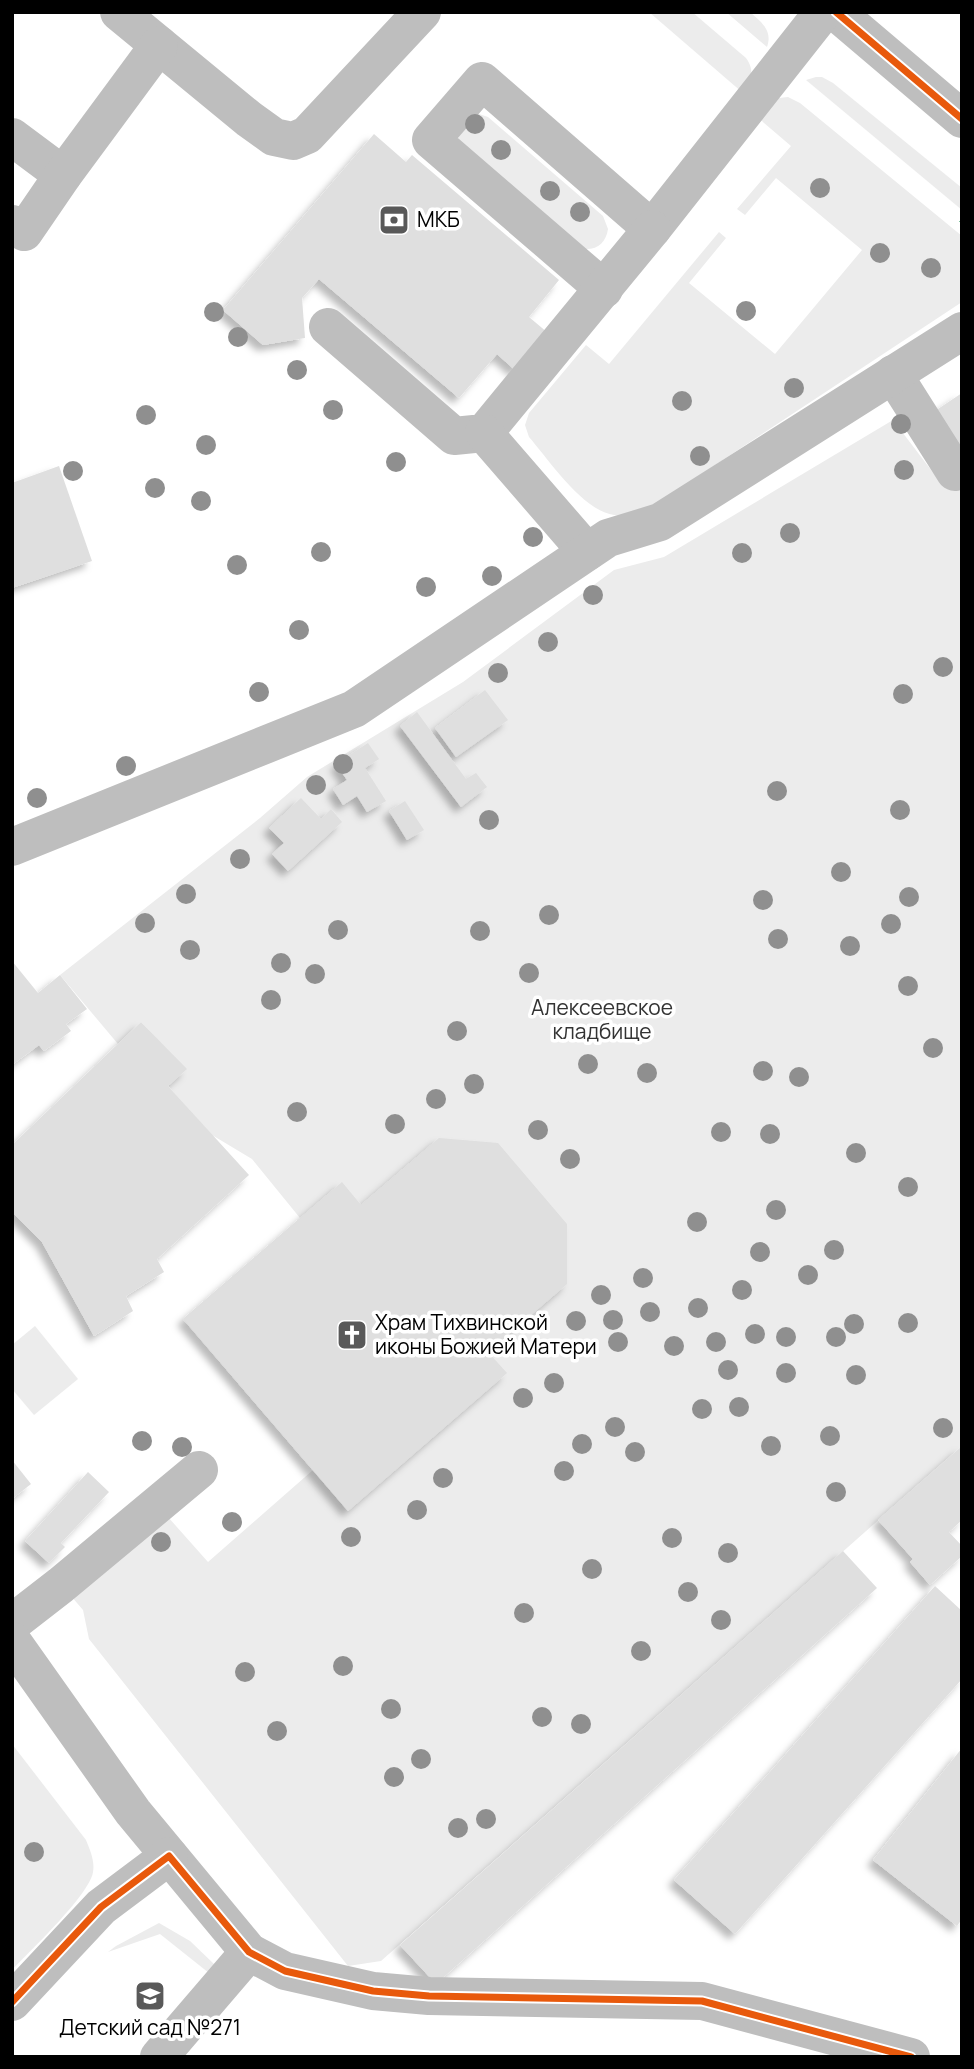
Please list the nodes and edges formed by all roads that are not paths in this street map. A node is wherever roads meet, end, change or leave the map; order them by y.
1 (119, 12) edge
2 (422, 12) edge
3 (822, 12) edge
4 (836, 12) edge
5 (159, 45) junction
6 (962, 119) edge
7 (12, 137) edge
8 (63, 175) junction
9 (12, 224) edge
10 (652, 229) junction
11 (604, 289) junction
12 (328, 327) dead end
13 (962, 331) edge
14 (894, 374) junction
15 (484, 433) junction
16 (955, 472) dead end
17 (587, 552) junction
18 (12, 847) edge
19 (199, 1470) dead end
20 (12, 1623) edge
21 (12, 1641) edge
22 (169, 1856) junction
23 (249, 1952) junction
24 (12, 2002) edge
25 (159, 2057) edge
26 (911, 2057) edge

1 - 5 street
2 - 5 street
3 - 10 street
4 - 6 street
5 - 8 street
7 - 8 street
8 - 9 street
10 - 11 street
10 - 11 street
11 - 15 street
12 - 15 street
13 - 14 street
14 - 16 street
14 - 17 street
15 - 17 street
17 - 18 street
19 - 20 street
21 - 22 street
22 - 23 street
22 - 24 street
23 - 25 street
23 - 26 street

